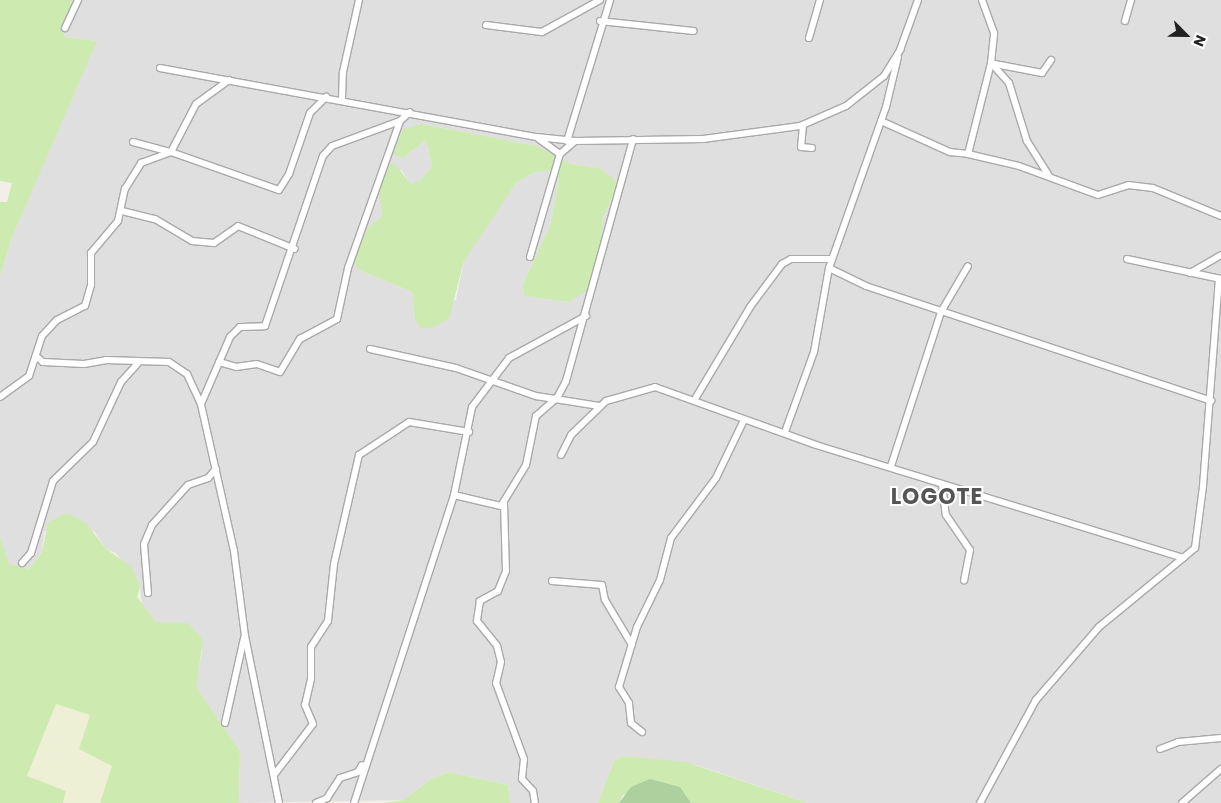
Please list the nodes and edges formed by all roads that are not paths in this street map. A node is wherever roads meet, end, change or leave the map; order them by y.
1 (78, 0) edge
2 (358, 0) edge
3 (365, 0) edge
4 (600, 0) edge
5 (610, 0) edge
6 (820, 0) edge
7 (918, 0) edge
8 (982, 0) edge
9 (1131, 0) edge
10 (357, 9) junction
11 (1125, 21) dead end
12 (600, 22) junction
13 (486, 25) dead end
14 (65, 28) dead end
15 (693, 31) dead end
16 (809, 38) dead end
17 (900, 50) junction
18 (1050, 60) dead end
19 (993, 64) junction
20 (160, 68) dead end
21 (229, 80) junction
22 (326, 97) junction
23 (342, 98) junction
24 (410, 112) junction
25 (400, 121) junction
26 (881, 121) junction
27 (802, 125) junction
28 (537, 137) junction
29 (633, 139) junction
30 (567, 141) junction
31 (575, 141) junction
32 (133, 142) dead end
33 (812, 148) dead end
34 (171, 152) junction
35 (560, 154) junction
36 (968, 154) junction
37 (1049, 176) junction
38 (122, 211) junction
39 (1221, 216) edge
40 (295, 249) junction
41 (1221, 255) edge
42 (530, 257) dead end
43 (1127, 259) dead end
44 (832, 260) junction
45 (968, 266) dead end
46 (829, 268) junction
47 (1190, 273) junction
48 (1220, 279) edge
49 (941, 312) junction
50 (586, 316) junction
51 (370, 349) dead end
52 (36, 356) junction
53 (219, 362) junction
54 (138, 363) junction
55 (491, 380) junction
56 (0, 396) edge
57 (557, 398) junction
58 (695, 400) junction
59 (1211, 400) junction
60 (201, 404) junction
61 (599, 406) junction
62 (744, 420) junction
63 (469, 432) junction
64 (785, 432) junction
65 (561, 455) dead end
66 (891, 466) junction
67 (216, 469) junction
68 (942, 484) junction
69 (454, 495) junction
70 (504, 504) junction
71 (1183, 558) junction
72 (22, 563) dead end
73 (964, 580) dead end
74 (552, 581) dead end
75 (148, 593) dead end
76 (245, 636) junction
77 (632, 645) junction
78 (225, 723) dead end
79 (642, 732) dead end
80 (1221, 738) edge
81 (1160, 749) dead end
82 (365, 763) junction
83 (1221, 769) edge
84 (274, 775) junction
85 (279, 803) edge
86 (316, 803) edge
87 (354, 803) edge
88 (536, 803) edge
89 (980, 803) edge
90 (1182, 803) edge

1 - 14 street
2 - 10 street
3 - 10 street
4 - 13 street
5 - 12 street
6 - 16 street
7 - 17 street
8 - 19 street
9 - 11 street
10 - 23 street
12 - 15 street
12 - 30 street
17 - 26 street
17 - 27 street
18 - 19 street
19 - 36 street
19 - 37 street
20 - 21 street
21 - 22 street
21 - 34 street
22 - 23 street
22 - 34 street
23 - 24 street
24 - 25 street
24 - 28 street
25 - 40 street
25 - 53 street
26 - 36 street
26 - 44 street
27 - 29 street
27 - 33 street
28 - 30 street
28 - 35 street
29 - 31 street
29 - 50 street
30 - 31 street
31 - 35 street
32 - 34 street
34 - 38 street
35 - 42 street
36 - 37 street
37 - 39 street
38 - 40 street
38 - 52 street
40 - 53 street
41 - 47 street
43 - 47 street
44 - 46 street
44 - 58 street
45 - 49 street
46 - 49 street
46 - 64 street
47 - 48 street
48 - 59 street
49 - 59 street
49 - 66 street
50 - 55 street
50 - 57 street
51 - 55 street
52 - 54 street
52 - 56 street
53 - 60 street
54 - 60 street
54 - 72 street
55 - 57 street
55 - 63 street
57 - 61 street
57 - 70 street
58 - 61 street
58 - 62 street
59 - 71 street
60 - 67 street
61 - 65 street
62 - 64 street
62 - 77 street
63 - 69 street
63 - 84 street
64 - 66 street
66 - 68 street
67 - 75 street
67 - 76 street
68 - 71 street
68 - 73 street
69 - 70 street
69 - 82 street
70 - 88 street
71 - 89 street
74 - 77 street
76 - 78 street
76 - 84 street
77 - 79 street
80 - 81 street
82 - 86 street
82 - 87 street
83 - 90 street
84 - 85 street

